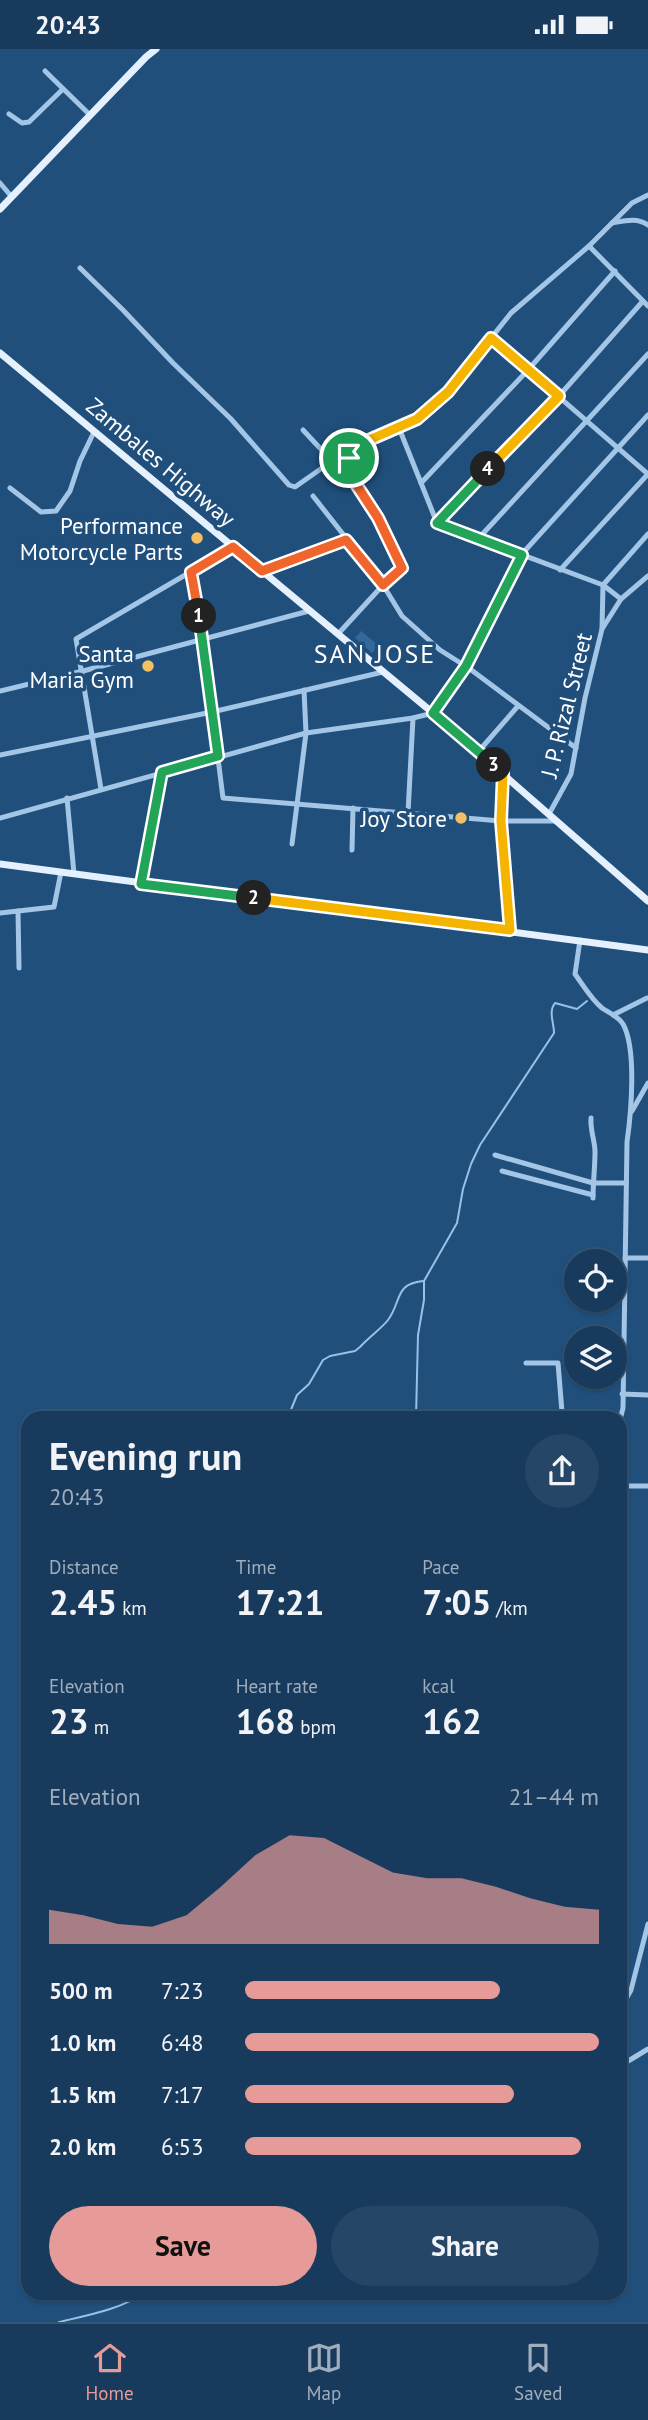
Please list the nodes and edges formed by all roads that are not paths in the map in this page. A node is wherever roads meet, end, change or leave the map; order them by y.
1 (156, 49) edge
2 (45, 71) dead end
3 (63, 89) junction
4 (9, 114) dead end
5 (90, 114) junction
6 (0, 183) edge
7 (648, 195) edge
8 (11, 196) junction
9 (0, 209) edge
10 (646, 222) edge
11 (612, 223) junction
12 (589, 246) junction
13 (80, 268) dead end
14 (615, 271) junction
15 (643, 301) junction
16 (648, 306) edge
17 (491, 338) junction
18 (0, 353) edge
19 (648, 354) edge
20 (528, 370) junction
21 (559, 396) junction
22 (648, 415) edge
23 (588, 421) junction
24 (399, 428) junction
25 (303, 430) dead end
26 (94, 432) junction
27 (620, 448) junction
28 (349, 458) junction
29 (332, 461) junction
30 (648, 474) edge
31 (421, 483) junction
32 (10, 488) dead end
33 (313, 496) dead end
34 (437, 523) junction
35 (648, 534) edge
36 (478, 539) junction
37 (346, 540) junction
38 (233, 547) junction
39 (522, 555) junction
40 (560, 570) junction
41 (262, 571) junction
42 (191, 572) junction
43 (648, 576) edge
44 (383, 585) junction
45 (603, 586) junction
46 (621, 599) junction
47 (309, 611) junction
48 (602, 629) junction
49 (338, 634) junction
50 (203, 639) junction
51 (466, 666) junction
52 (83, 671) junction
53 (383, 672) junction
54 (304, 690) junction
55 (0, 691) edge
56 (518, 706) junction
57 (212, 712) junction
58 (433, 713) junction
59 (413, 718) junction
60 (306, 733) junction
61 (92, 735) junction
62 (576, 748) junction
63 (478, 752) junction
64 (0, 755) edge
65 (218, 756) junction
66 (162, 772) junction
67 (503, 773) junction
68 (102, 789) junction
69 (67, 798) junction
70 (297, 804) junction
71 (353, 808) junction
72 (408, 813) junction
73 (549, 814) junction
74 (0, 818) edge
75 (501, 821) junction
76 (558, 821) junction
77 (292, 844) dead end
78 (352, 850) dead end
79 (0, 864) edge
80 (61, 872) junction
81 (74, 874) junction
82 (141, 884) junction
83 (648, 901) edge
84 (18, 911) junction
85 (0, 913) edge
86 (510, 930) junction
87 (580, 940) junction
88 (648, 950) edge
89 (19, 968) dead end
90 (647, 998) edge
91 (613, 1015) junction
92 (648, 1083) edge
93 (631, 1112) junction
94 (591, 1118) dead end
95 (495, 1155) dead end
96 (502, 1171) dead end
97 (593, 1182) junction
98 (626, 1182) junction
99 (625, 1249) edge
100 (627, 1258) edge
101 (648, 1258) edge
102 (624, 1312) edge
103 (526, 1363) dead end
104 (622, 1394) junction
105 (648, 1395) edge
106 (562, 1411) edge
107 (622, 1411) edge
108 (627, 1486) edge
109 (648, 1486) edge
110 (648, 1924) edge
111 (627, 1997) edge
112 (648, 2049) edge
113 (627, 2062) edge

1 - 5 main road
2 - 3 street
3 - 4 street
3 - 5 street
5 - 8 main road
6 - 8 street
7 - 11 street
8 - 9 main road
10 - 11 street
11 - 12 street
12 - 14 street
12 - 17 street
13 - 29 street
14 - 15 street
14 - 20 street
15 - 16 street
15 - 21 street
17 - 20 street
17 - 24 street
18 - 26 main road, Zambales Highway
19 - 23 street
20 - 21 street
20 - 31 street
21 - 23 street
21 - 34 street
22 - 27 street
23 - 27 street
23 - 36 street
24 - 28 street
24 - 31 street
25 - 29 street
26 - 32 street
26 - 38 main road, Zambales Highway
27 - 30 street
27 - 39 street
28 - 29 street
28 - 44 street
30 - 40 street
31 - 34 street
33 - 37 street
34 - 36 street
35 - 45 street
36 - 39 street
37 - 41 street
37 - 44 street
38 - 41 main road, Zambales Highway
38 - 42 street
39 - 40 street
39 - 51 street
40 - 45 street
41 - 47 main road, Zambales Highway
42 - 50 street
42 - 52 street
43 - 46 street, J. P. Rizal Street
44 - 49 street
44 - 51 street
45 - 46 street
45 - 48 street
46 - 48 street, J. P. Rizal Street
47 - 49 main road, Zambales Highway
47 - 50 street
48 - 62 street, J. P. Rizal Street
49 - 53 main road, Zambales Highway
50 - 52 street
50 - 57 street
51 - 56 street
51 - 58 street
52 - 55 street
52 - 61 street
53 - 54 street
53 - 58 main road, Zambales Highway
54 - 57 street
54 - 60 street
56 - 62 street
56 - 63 street
57 - 61 street
57 - 65 street
58 - 59 street
58 - 63 main road, Zambales Highway
59 - 60 street
59 - 72 street
60 - 65 street
60 - 70 street
61 - 64 street
61 - 68 street
62 - 73 street, J. P. Rizal Street
63 - 67 main road, Zambales Highway
65 - 66 street
65 - 70 street
66 - 68 street
66 - 82 street
67 - 73 main road, Zambales Highway
67 - 75 street
68 - 69 street
69 - 74 street
69 - 81 street
70 - 71 street
70 - 77 street
71 - 72 street
71 - 78 street
72 - 75 street
73 - 76 main road, Zambales Highway
75 - 76 street
75 - 86 street
76 - 83 main road, Zambales Highway
79 - 80 main road
80 - 81 main road
80 - 84 street
81 - 82 main road
82 - 86 main road
84 - 85 street
84 - 89 street
86 - 87 main road
87 - 88 main road
87 - 91 street
90 - 91 street
91 - 93 street
92 - 93 street
93 - 98 street
94 - 97 street
95 - 97 street
96 - 97 street
97 - 98 street
98 - 99 street
100 - 101 street
102 - 104 street
103 - 106 street
104 - 105 street
104 - 107 street
108 - 109 street
110 - 111 street
112 - 113 street

